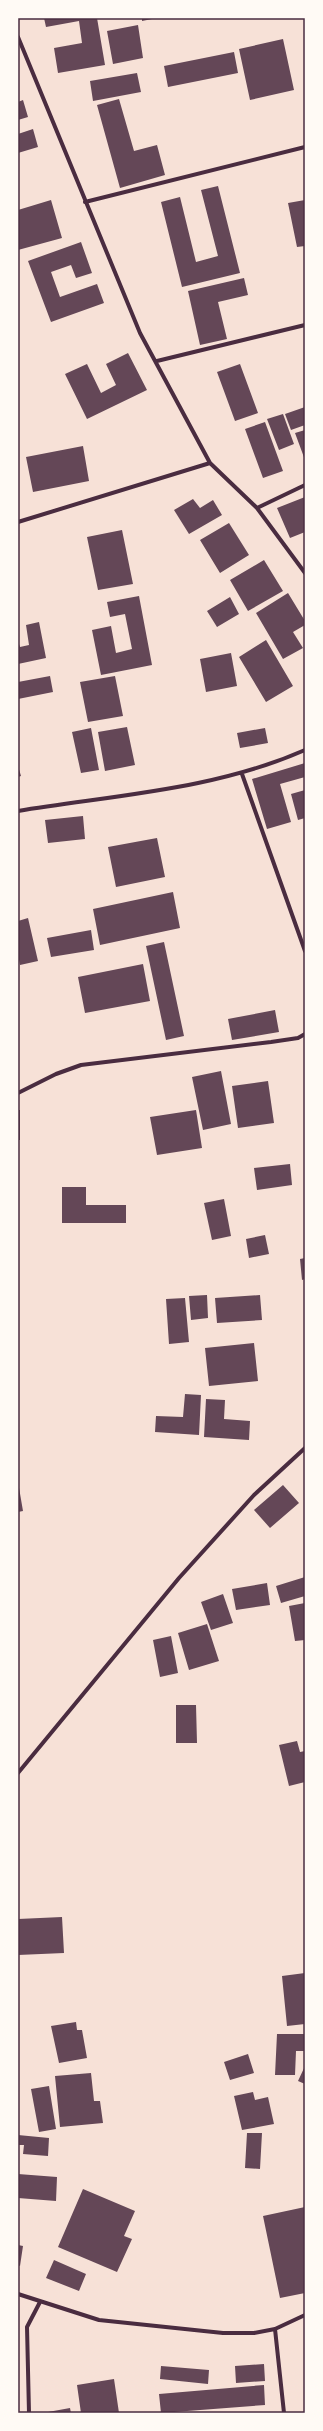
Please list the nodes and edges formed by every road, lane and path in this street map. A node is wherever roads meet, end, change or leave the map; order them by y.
1 (18, 37) edge
2 (305, 147) edge
3 (85, 202) junction
4 (305, 325) edge
5 (157, 360) junction
6 (210, 463) junction
7 (305, 485) edge
8 (257, 508) junction
9 (18, 522) edge
10 (305, 573) edge
11 (305, 750) edge
12 (242, 774) junction
13 (18, 811) edge
14 (305, 951) edge
15 (305, 1034) edge
16 (18, 1093) edge
17 (305, 1448) edge
18 (18, 1773) edge
19 (18, 2294) edge
20 (40, 2302) junction
21 (305, 2315) edge
22 (275, 2329) junction
23 (29, 2413) edge
24 (284, 2413) edge

1 - 3 street
2 - 3 street
3 - 5 street
4 - 5 street
5 - 6 street
6 - 8 street
6 - 9 street
7 - 8 street
8 - 10 street
11 - 12 street
12 - 13 street
12 - 14 street
15 - 16 street
17 - 18 street
19 - 20 street
20 - 22 street
20 - 23 street
21 - 22 street
22 - 24 street

